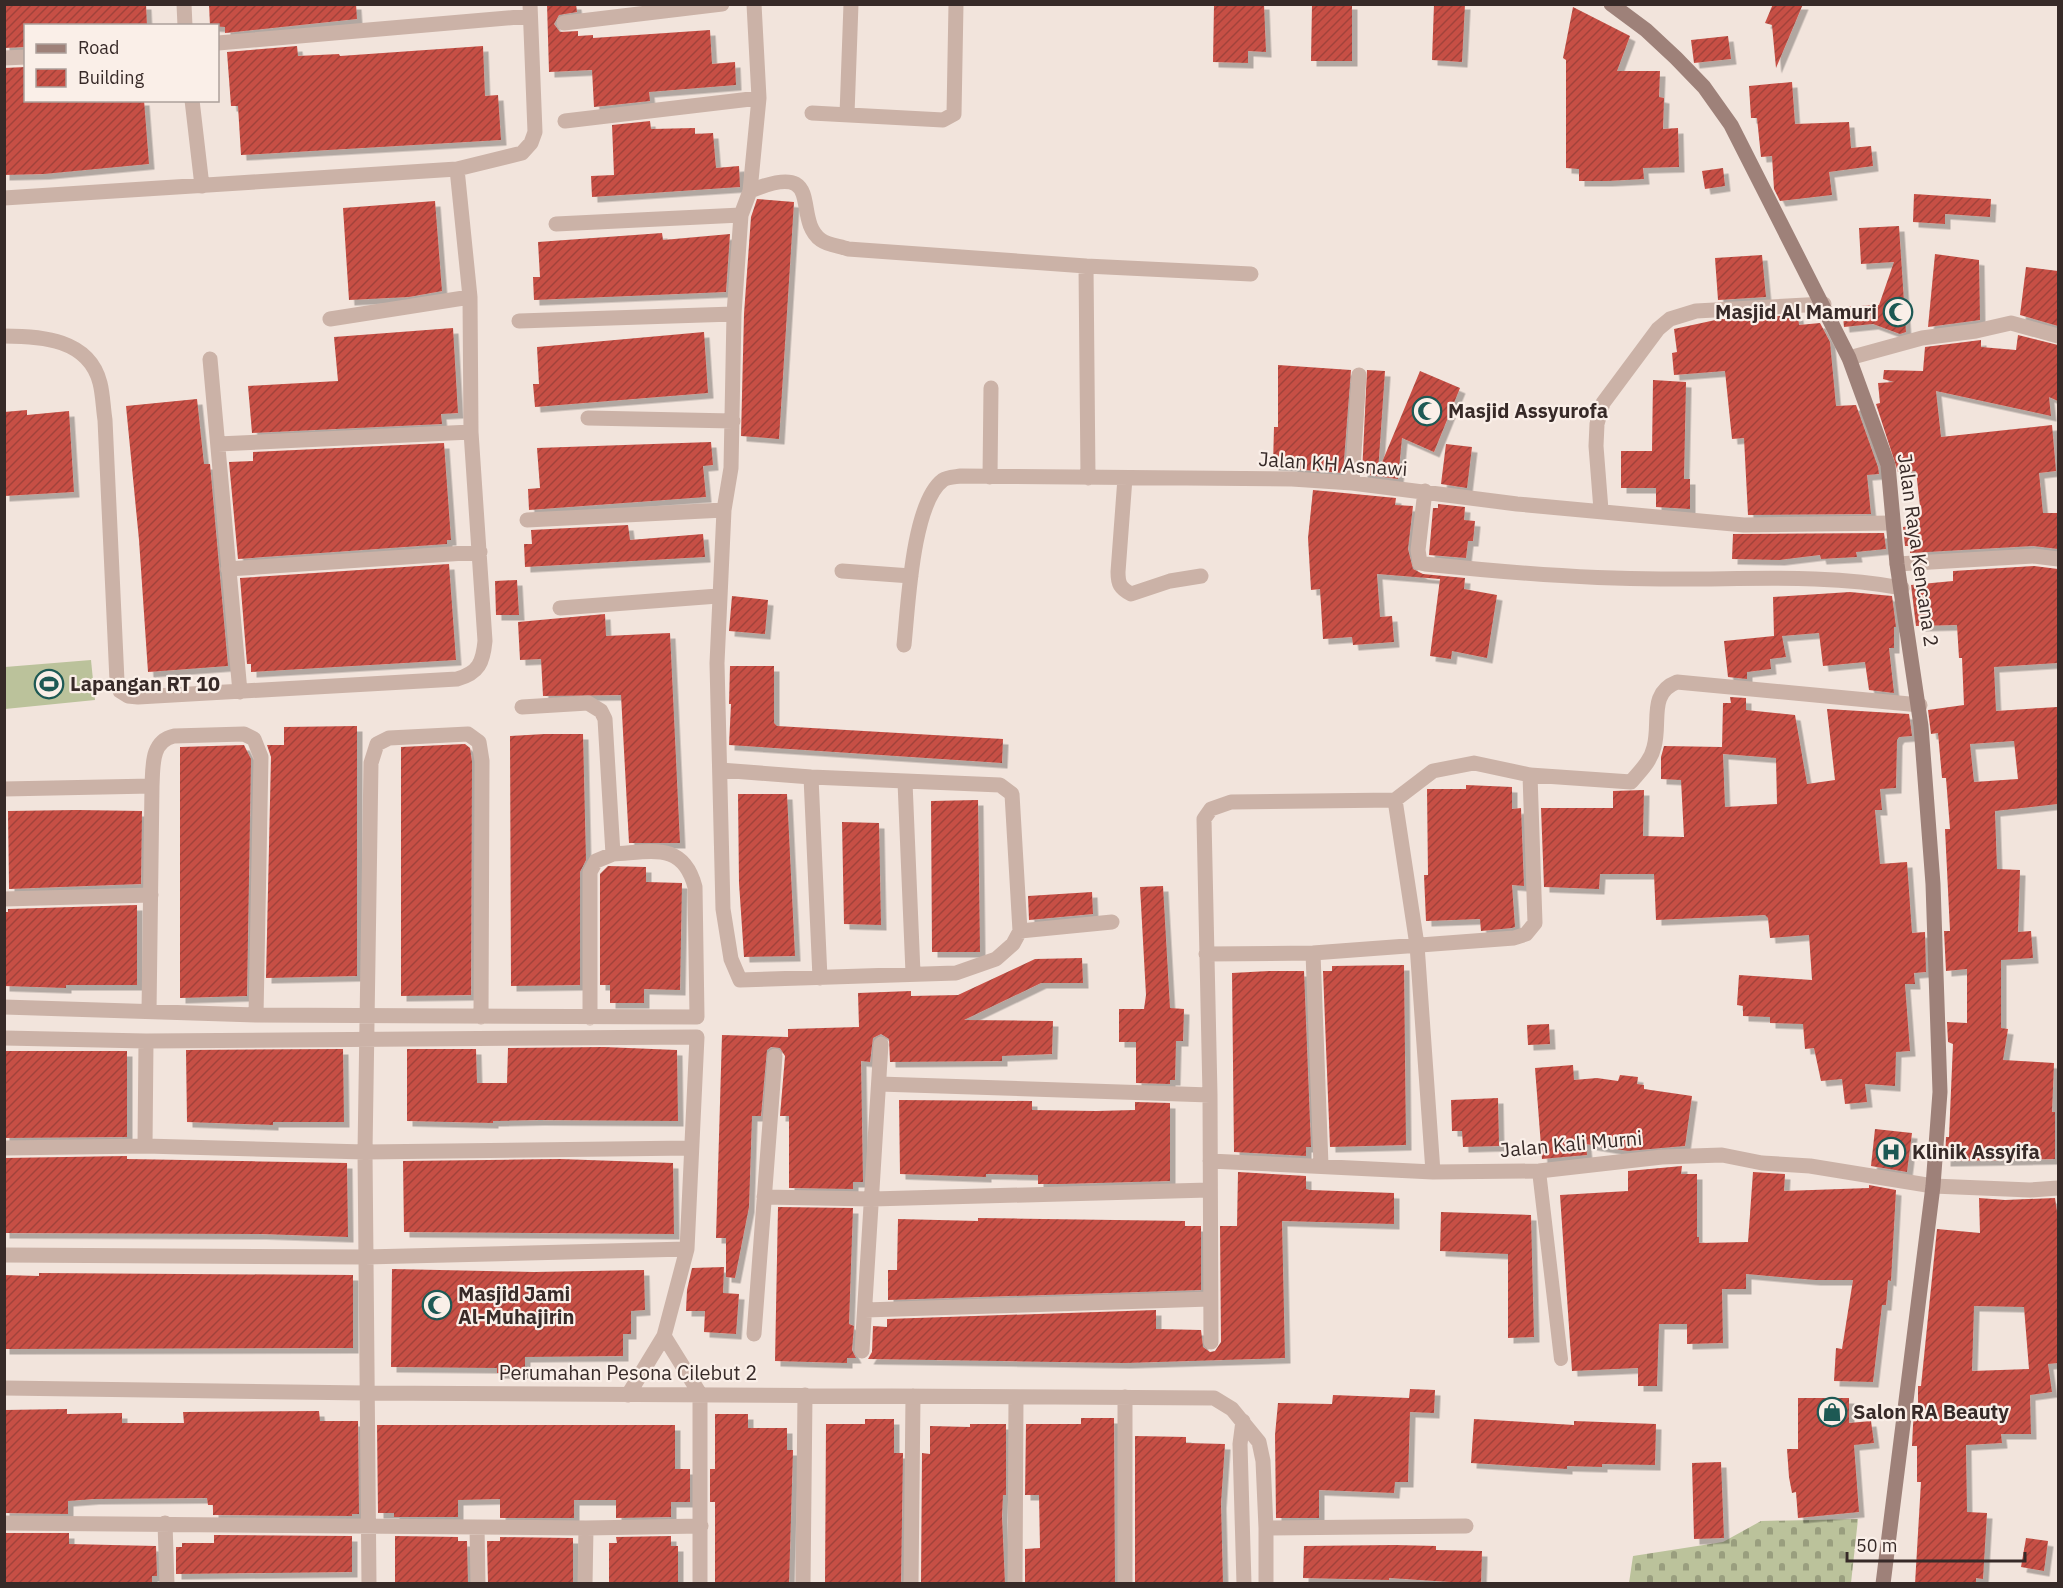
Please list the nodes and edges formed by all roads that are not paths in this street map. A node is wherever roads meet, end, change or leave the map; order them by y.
1 (183, 4) edge
2 (722, 4) edge
3 (754, 4) edge
4 (851, 4) edge
5 (956, 4) edge
6 (1611, 4) edge
7 (530, 10) edge
8 (564, 23) dead end
9 (185, 24) edge
10 (219, 43) edge
11 (24, 57) edge
12 (4, 58) edge
13 (759, 98) junction
14 (192, 102) edge
15 (812, 113) dead end
16 (847, 114) junction
17 (565, 121) dead end
18 (457, 169) junction
19 (202, 186) junction
20 (750, 191) junction
21 (4, 198) edge
22 (741, 215) junction
23 (556, 225) dead end
24 (1086, 266) junction
25 (1251, 274) dead end
26 (470, 297) junction
27 (1824, 304) junction
28 (734, 314) junction
29 (330, 319) dead end
30 (519, 321) dead end
31 (4, 336) edge
32 (2058, 336) edge
33 (1849, 358) junction
34 (210, 359) dead end
35 (1359, 375) dead end
36 (991, 388) dead end
37 (588, 418) dead end
38 (733, 421) junction
39 (471, 432) junction
40 (218, 444) junction
41 (990, 477) junction
42 (1088, 478) junction
43 (1125, 478) junction
44 (1352, 483) junction
45 (1425, 491) junction
46 (724, 510) junction
47 (1601, 510) junction
48 (527, 520) dead end
49 (1892, 523) junction
50 (480, 552) junction
51 (2058, 559) edge
52 (1897, 564) junction
53 (228, 569) junction
54 (842, 570) dead end
55 (911, 576) junction
56 (1201, 576) dead end
57 (1902, 588) junction
58 (718, 596) junction
59 (560, 608) dead end
60 (904, 645) dead end
61 (240, 692) junction
62 (1920, 705) junction
63 (522, 707) dead end
64 (720, 770) junction
65 (1530, 775) junction
66 (811, 777) junction
67 (905, 782) junction
68 (152, 786) junction
69 (4, 789) edge
70 (1395, 800) junction
71 (613, 854) junction
72 (151, 895) junction
73 (4, 899) edge
74 (1112, 922) dead end
75 (1020, 931) junction
76 (1417, 945) junction
77 (1313, 953) junction
78 (1206, 954) junction
79 (913, 973) junction
80 (820, 978) junction
81 (4, 1007) edge
82 (149, 1012) junction
83 (256, 1015) junction
84 (366, 1017) junction
85 (481, 1017) junction
86 (590, 1018) junction
87 (4, 1038) edge
88 (367, 1040) junction
89 (146, 1041) junction
90 (881, 1044) dead end
91 (775, 1056) dead end
92 (879, 1084) junction
93 (1210, 1095) junction
94 (145, 1146) junction
95 (4, 1148) edge
96 (691, 1148) junction
97 (365, 1152) junction
98 (1210, 1161) junction
99 (1321, 1165) junction
100 (1539, 1171) junction
101 (1433, 1172) junction
102 (1933, 1186) junction
103 (2058, 1188) edge
104 (1209, 1190) junction
105 (764, 1197) junction
106 (872, 1199) junction
107 (687, 1249) junction
108 (4, 1255) edge
109 (365, 1257) junction
110 (1210, 1299) junction
111 (865, 1310) junction
112 (754, 1334) dead end
113 (664, 1336) junction
114 (1210, 1342) dead end
115 (862, 1351) dead end
116 (1561, 1359) dead end
117 (4, 1388) edge
118 (366, 1393) junction
119 (700, 1394) junction
120 (628, 1395) junction
121 (805, 1395) junction
122 (913, 1396) junction
123 (1016, 1397) junction
124 (1125, 1397) junction
125 (1243, 1421) junction
126 (4, 1523) edge
127 (165, 1523) junction
128 (367, 1524) junction
129 (701, 1526) junction
130 (1466, 1526) dead end
131 (477, 1527) junction
132 (586, 1527) junction
133 (1266, 1528) junction
134 (167, 1584) edge
135 (369, 1584) edge
136 (478, 1584) edge
137 (585, 1584) edge
138 (700, 1584) edge
139 (803, 1584) edge
140 (911, 1584) edge
141 (1015, 1584) edge
142 (1125, 1584) edge
143 (1244, 1584) edge
144 (1266, 1584) edge
145 (1883, 1584) edge

1 - 9 street
2 - 8 street
3 - 13 street
4 - 16 street
5 - 16 street
6 - 27 street, Jalan Raya Kencana 2
7 - 10 street
7 - 18 street
11 - 12 street
13 - 17 street
13 - 20 street
14 - 19 street
15 - 16 street
18 - 19 street
18 - 26 street
19 - 21 street
20 - 22 street
20 - 24 street
22 - 23 street
22 - 28 street
24 - 25 street
24 - 42 street
26 - 29 street
26 - 39 street
27 - 33 street, Jalan Raya Kencana 2
27 - 47 street
28 - 30 street
28 - 38 street
31 - 61 street
32 - 33 street
33 - 49 street, Jalan Raya Kencana 2
34 - 40 street
35 - 44 street
36 - 41 street
37 - 38 street
38 - 46 street
39 - 40 street
39 - 50 street
40 - 53 street
41 - 42 street, Jalan KH Asnawi
41 - 55 street, Jalan KH Asnawi
42 - 43 street, Jalan KH Asnawi
43 - 44 street, Jalan KH Asnawi
43 - 56 street
44 - 45 street, Jalan KH Asnawi
45 - 47 street, Jalan KH Asnawi
45 - 57 street
46 - 48 street
46 - 58 street
47 - 49 street, Jalan KH Asnawi
49 - 52 street, Jalan Raya Kencana 2
50 - 53 street
50 - 61 street
51 - 52 street
52 - 57 street, Jalan Raya Kencana 2
53 - 61 street
54 - 55 street
55 - 60 street, Jalan KH Asnawi
57 - 62 street, Jalan Raya Kencana 2
58 - 59 street
58 - 64 street
62 - 65 street
62 - 102 street, Jalan Raya Kencana 2
63 - 71 street
64 - 66 street
64 - 80 street
65 - 70 street
65 - 76 street
66 - 67 street
66 - 80 street
67 - 75 street
67 - 79 street
68 - 69 street
68 - 72 street
68 - 83 street
70 - 76 street
70 - 78 street
71 - 86 street
71 - 86 street
72 - 73 street
72 - 82 street
74 - 75 street
75 - 79 street
76 - 77 street
76 - 101 street
77 - 78 street
77 - 99 street
78 - 93 street
79 - 80 street
81 - 82 street
82 - 83 street
83 - 84 street
84 - 85 street
84 - 85 street
84 - 88 street
85 - 86 street
87 - 89 street
88 - 89 street
88 - 96 street
88 - 97 street
89 - 94 street
90 - 92 street
91 - 105 street
92 - 93 street
92 - 106 street
93 - 98 street
94 - 95 street
94 - 97 street
96 - 97 street
96 - 107 street
97 - 109 street
98 - 99 street, Jalan Kali Murni
98 - 104 street
99 - 101 street, Jalan Kali Murni
100 - 101 street, Jalan Kali Murni
100 - 102 street, Jalan Kali Murni
100 - 116 lane
102 - 103 street, Jalan Kali Murni
102 - 145 street, Jalan Raya Kencana 2
104 - 106 street
104 - 110 street
105 - 106 street
105 - 112 street
106 - 111 street
107 - 109 street
107 - 113 street
108 - 109 street
109 - 118 street
110 - 111 street
110 - 114 street
111 - 115 street
113 - 119 street
113 - 120 street
117 - 118 street, Perumahan Pesona Cilebut 2
118 - 120 street, Perumahan Pesona Cilebut 2
118 - 128 street
119 - 120 street, Perumahan Pesona Cilebut 2
119 - 121 street, Perumahan Pesona Cilebut 2
119 - 129 street
121 - 122 street, Perumahan Pesona Cilebut 2
121 - 139 street
122 - 123 street, Perumahan Pesona Cilebut 2
122 - 140 street
123 - 124 street, Perumahan Pesona Cilebut 2
123 - 141 street
124 - 125 street, Perumahan Pesona Cilebut 2
124 - 142 street
125 - 133 street, Perumahan Pesona Cilebut 2
125 - 143 street
126 - 127 street
127 - 128 street
127 - 134 street
128 - 131 street
128 - 135 street
129 - 132 street
129 - 138 street
130 - 133 street
131 - 132 street
131 - 136 street
132 - 137 street
133 - 144 street, Perumahan Pesona Cilebut 2

